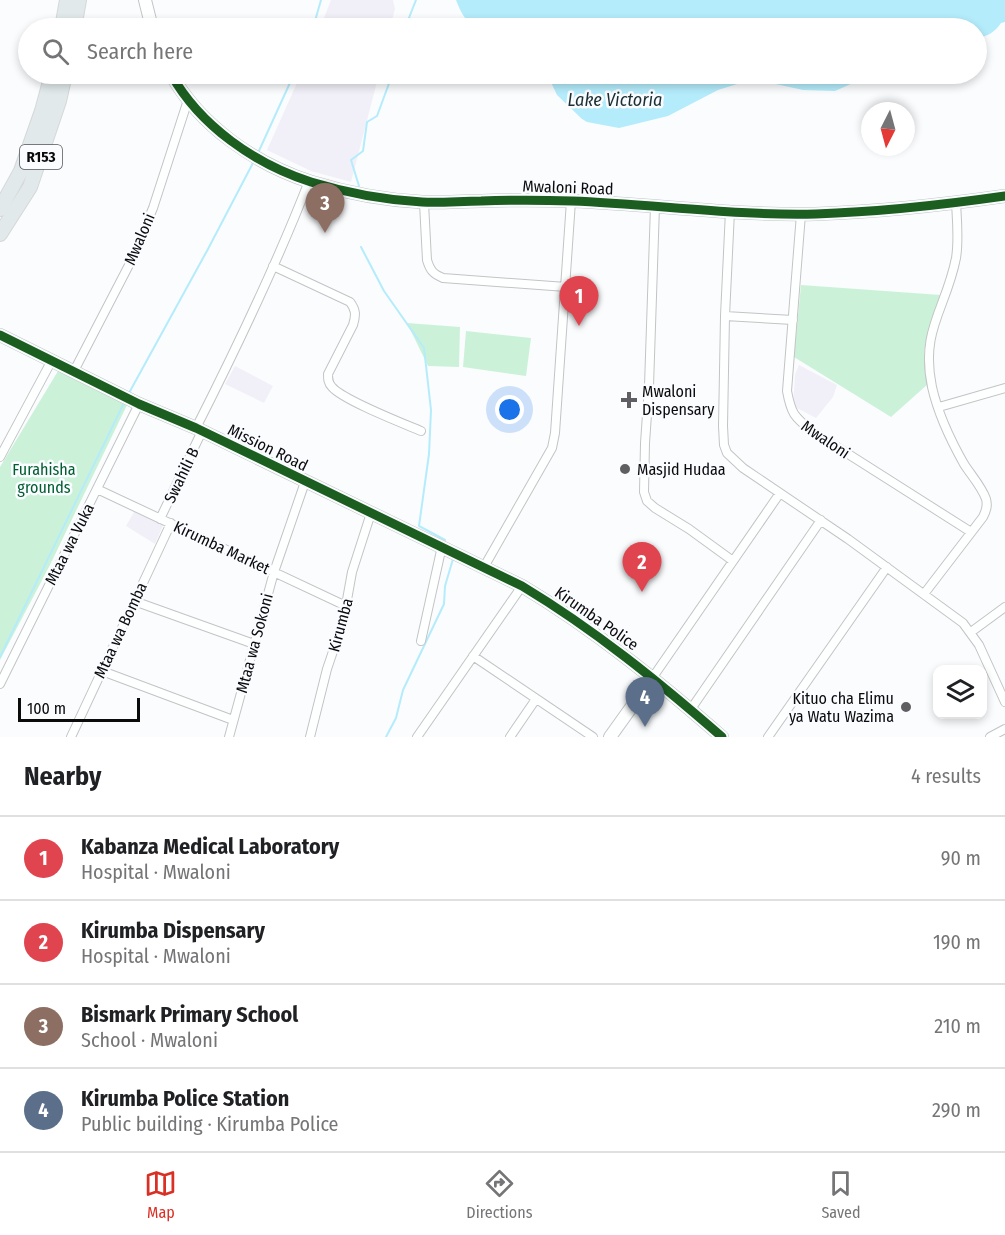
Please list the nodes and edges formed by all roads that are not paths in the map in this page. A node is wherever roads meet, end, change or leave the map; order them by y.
1 (68, 0) edge
2 (79, 0) edge
3 (145, 0) edge
4 (64, 18) edge
5 (76, 18) edge
6 (150, 18) edge
7 (49, 84) edge
8 (63, 84) edge
9 (178, 84) edge
10 (188, 100) junction
11 (309, 181) junction
12 (1005, 196) edge
13 (571, 201) junction
14 (424, 202) junction
15 (956, 203) junction
16 (655, 206) junction
17 (0, 209) edge
18 (730, 211) junction
19 (801, 214) junction
20 (0, 234) edge
21 (273, 266) junction
22 (566, 287) junction
23 (725, 316) junction
24 (794, 320) junction
25 (0, 335) edge
26 (52, 360) junction
27 (74, 371) junction
28 (1005, 388) edge
29 (136, 402) junction
30 (939, 407) junction
31 (199, 430) junction
32 (421, 431) dead end
33 (0, 457) edge
34 (305, 482) junction
35 (97, 489) junction
36 (780, 493) junction
37 (371, 513) junction
38 (160, 519) junction
39 (821, 520) junction
40 (171, 524) junction
41 (971, 532) junction
42 (442, 546) junction
43 (733, 561) junction
44 (484, 567) junction
45 (887, 567) junction
46 (274, 572) junction
47 (522, 586) junction
48 (924, 594) junction
49 (134, 601) junction
50 (346, 606) junction
51 (1005, 608) edge
52 (971, 632) junction
53 (421, 641) dead end
54 (254, 644) junction
55 (473, 656) junction
56 (102, 671) junction
57 (652, 677) junction
58 (0, 684) edge
59 (536, 699) junction
60 (1005, 702) edge
61 (690, 709) junction
62 (233, 720) junction
63 (1004, 732) edge
64 (71, 737) edge
65 (229, 737) edge
66 (310, 737) edge
67 (417, 737) edge
68 (510, 737) edge
69 (593, 737) edge
70 (610, 737) edge
71 (723, 737) edge
72 (768, 737) edge
73 (990, 737) edge

1 - 4 main road
2 - 5 main road
3 - 6 street
7 - 17 main road, R153
8 - 20 main road, R153
9 - 10 street, Mwaloni Road
10 - 11 street, Mwaloni Road
10 - 27 street, Mwaloni
11 - 14 street, Mwaloni Road
11 - 21 street
12 - 15 street, Mwaloni Road
13 - 14 street, Mwaloni Road
13 - 16 street, Mwaloni Road
13 - 22 street
14 - 22 street
15 - 19 street, Mwaloni Road
15 - 30 street
16 - 18 street, Mwaloni Road
16 - 43 street
18 - 19 street, Mwaloni Road
18 - 23 street
19 - 24 street, Mwaloni
21 - 31 street
21 - 32 street
22 - 44 street
23 - 24 street
23 - 36 street
24 - 41 street, Mwaloni
25 - 26 street, Mission Road
26 - 27 street, Mission Road
26 - 33 street
27 - 29 street, Mission Road
28 - 30 street
29 - 31 street, Mission Road
29 - 35 street, Mtaa wa Vuka
30 - 41 street
31 - 34 street, Mission Road
31 - 38 street, Swahili B
34 - 37 street, Mission Road
34 - 46 street, Mtaa wa Sokoni
35 - 38 street, Kirumba Market
35 - 58 street, Mtaa wa Vuka
36 - 39 street
36 - 43 street
37 - 42 street, Mission Road
37 - 50 street, Kirumba
38 - 40 street, Kirumba Market
39 - 45 street
39 - 61 street
40 - 46 street, Kirumba Market
40 - 49 street, Mtaa wa Bomba
41 - 48 street
42 - 44 street, Mission Road
42 - 53 street
43 - 57 street
44 - 47 street, Mission Road
45 - 48 street
45 - 72 street
46 - 50 street, Kirumba Market
46 - 54 street, Mtaa wa Sokoni
47 - 55 street
47 - 57 street, Kirumba Police
48 - 52 street
49 - 54 street
49 - 56 street, Mtaa wa Bomba
50 - 66 street, Kirumba
51 - 52 street
52 - 60 street
54 - 62 street, Mtaa wa Sokoni
55 - 59 street
55 - 67 street
56 - 62 street
56 - 64 street, Mtaa wa Bomba
57 - 61 street
57 - 70 street
59 - 68 street
59 - 69 street
61 - 71 street
62 - 65 street, Mtaa wa Sokoni
63 - 73 street

